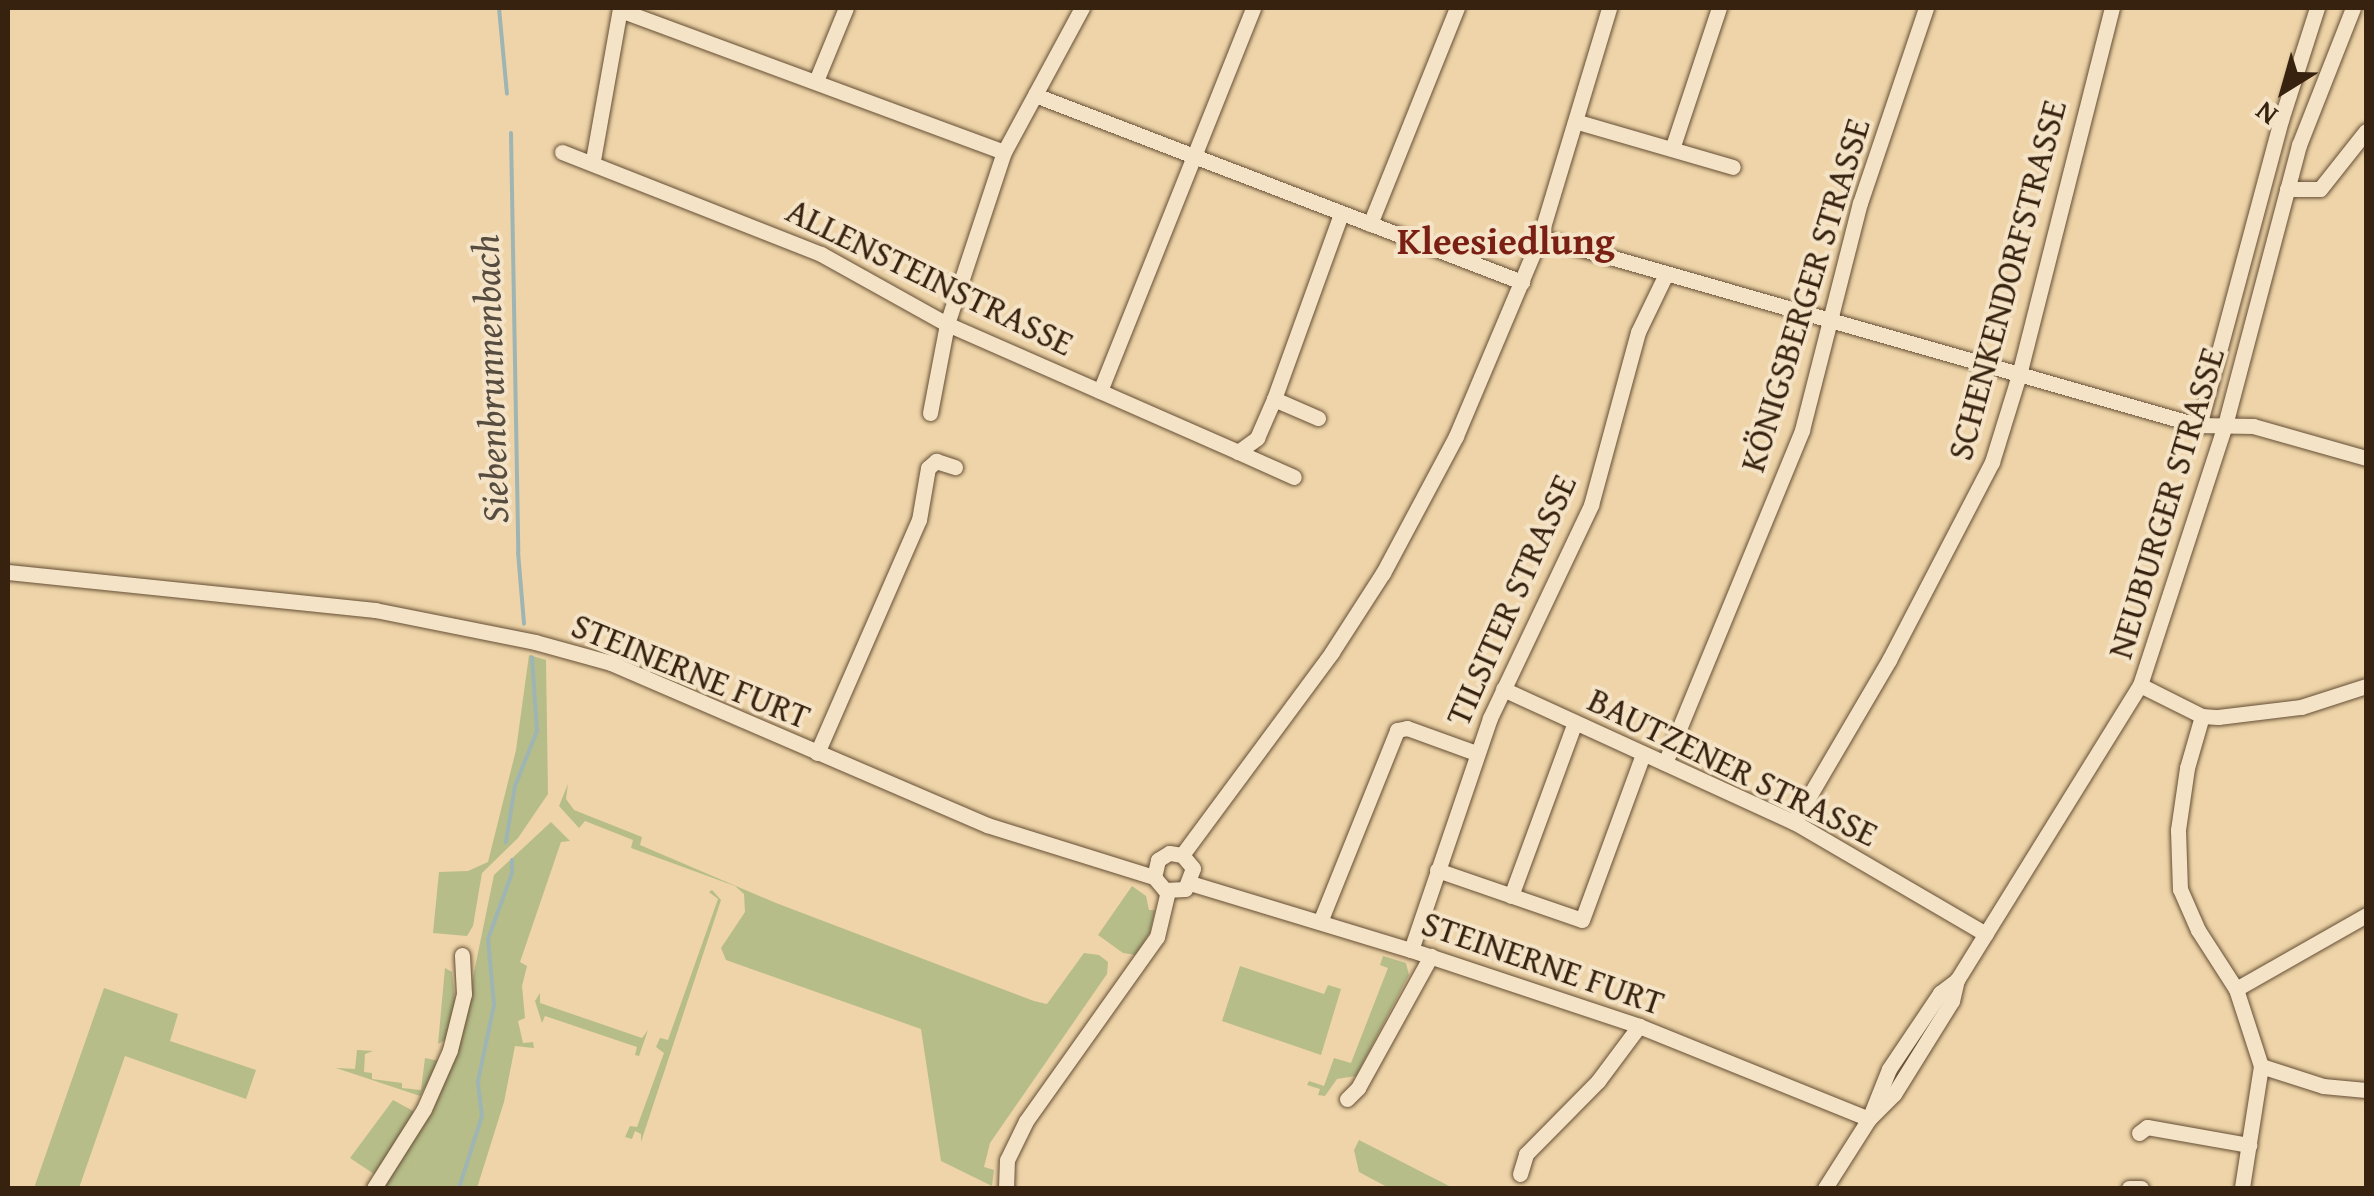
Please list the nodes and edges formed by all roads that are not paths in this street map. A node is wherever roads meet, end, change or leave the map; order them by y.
1 (620, 8) edge
2 (846, 8) edge
3 (1082, 8) edge
4 (1254, 8) edge
5 (1457, 8) edge
6 (1608, 8) edge
7 (1719, 8) edge
8 (1926, 8) edge
9 (2112, 8) edge
10 (2317, 8) edge
11 (2352, 8) edge
12 (816, 81) junction
13 (1036, 94) junction
14 (1578, 122) junction
15 (2366, 130) edge
16 (1672, 149) junction
17 (562, 152) dead end
18 (1004, 152) junction
19 (1192, 156) junction
20 (593, 160) junction
21 (1733, 167) dead end
22 (2287, 189) junction
23 (1341, 214) junction
24 (1370, 224) junction
25 (1540, 237) junction
26 (1665, 276) junction
27 (1522, 282) junction
28 (1832, 323) junction
29 (947, 324) junction
30 (2019, 375) junction
31 (1100, 391) junction
32 (1274, 399) junction
33 (930, 413) dead end
34 (1318, 418) dead end
35 (2225, 425) junction
36 (2199, 426) junction
37 (1238, 452) junction
38 (2366, 458) edge
39 (956, 466) dead end
40 (1294, 477) dead end
41 (8, 572) edge
42 (2140, 684) junction
43 (2366, 686) edge
44 (1503, 689) junction
45 (2202, 716) junction
46 (1575, 722) junction
47 (817, 754) junction
48 (1476, 754) junction
49 (1643, 754) junction
50 (1665, 763) junction
51 (1794, 822) junction
52 (1182, 854) junction
53 (1437, 870) junction
54 (1154, 878) junction
55 (1190, 883) junction
56 (1168, 891) junction
57 (1511, 896) junction
58 (2366, 915) edge
59 (1320, 922) junction
60 (1986, 934) junction
61 (1411, 950) junction
62 (462, 956) dead end
63 (1431, 956) junction
64 (2236, 988) junction
65 (1639, 1026) junction
66 (2262, 1066) junction
67 (2366, 1090) edge
68 (1346, 1099) dead end
69 (1869, 1119) junction
70 (2139, 1133) dead end
71 (2249, 1145) junction
72 (1520, 1174) dead end
73 (374, 1188) edge
74 (1006, 1188) edge
75 (1825, 1188) edge
76 (2130, 1188) edge
77 (2141, 1188) edge
78 (2242, 1188) edge

1 - 12 street
1 - 20 street
2 - 12 street
3 - 13 street
4 - 19 street
5 - 24 street
6 - 14 street
7 - 16 street
8 - 28 street, KÖNIGSBERGER STRASSE
9 - 30 street, SCHENKENDORFSTRASSE
10 - 36 street, NEUBURGER STRASSE
11 - 22 street, NEUBURGER STRASSE
12 - 18 street
13 - 18 street
13 - 19 street
14 - 16 street
14 - 25 street
15 - 22 street
16 - 21 street
17 - 20 street, ALLENSTEINSTRASSE
18 - 29 street
19 - 23 street
19 - 31 street
20 - 29 street, ALLENSTEINSTRASSE
22 - 35 street, NEUBURGER STRASSE
23 - 24 street
23 - 32 street
24 - 27 street
25 - 26 street
25 - 27 street
26 - 28 street
26 - 44 street, TILSITER STRASSE
27 - 52 street
28 - 30 street
28 - 50 street, KÖNIGSBERGER STRASSE
29 - 31 street, ALLENSTEINSTRASSE
29 - 33 street
30 - 36 street
30 - 51 street, SCHENKENDORFSTRASSE
31 - 37 street, ALLENSTEINSTRASSE
32 - 34 street
32 - 37 street
35 - 36 street
35 - 38 street
35 - 42 street, NEUBURGER STRASSE
37 - 40 street, ALLENSTEINSTRASSE
39 - 47 street
41 - 47 street, STEINERNE FURT
42 - 45 street
42 - 60 street, NEUBURGER STRASSE
43 - 45 street
44 - 46 street, BAUTZENER STRASSE
44 - 48 street, TILSITER STRASSE
45 - 64 street
46 - 49 street, BAUTZENER STRASSE
46 - 57 street
47 - 54 street, STEINERNE FURT
48 - 53 street, TILSITER STRASSE
48 - 59 street
49 - 50 street, BAUTZENER STRASSE
49 - 57 street
50 - 51 street, BAUTZENER STRASSE
51 - 60 street, BAUTZENER STRASSE
52 - 54 street
52 - 55 street
53 - 57 street
53 - 61 street, TILSITER STRASSE
54 - 56 street, STEINERNE FURT
55 - 56 street
55 - 59 street, STEINERNE FURT
56 - 74 street
58 - 64 street
59 - 61 street, STEINERNE FURT
60 - 69 street, NEUBURGER STRASSE
61 - 63 street, STEINERNE FURT
62 - 73 street
63 - 65 street, STEINERNE FURT
63 - 68 street
64 - 66 street
65 - 69 street, STEINERNE FURT
65 - 72 street
66 - 67 street
66 - 71 street
69 - 75 street, NEUBURGER STRASSE
70 - 71 street
71 - 78 street
76 - 77 street

